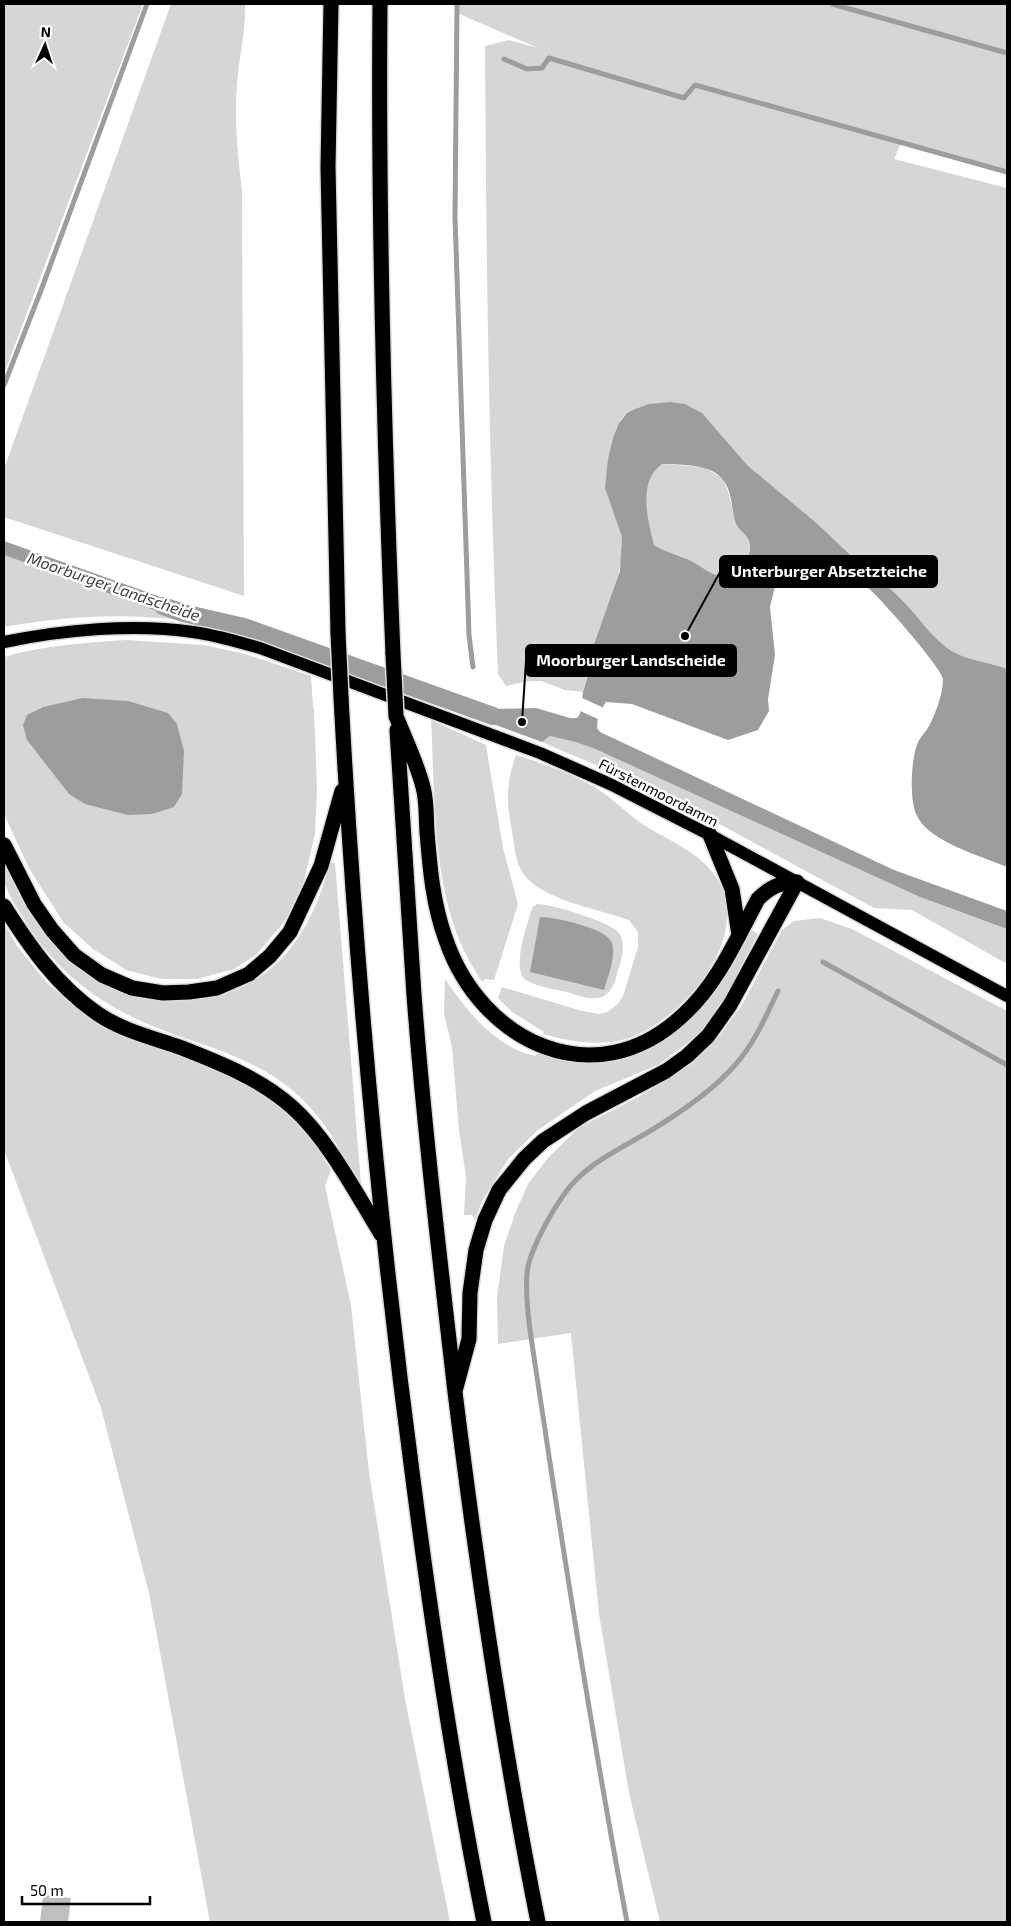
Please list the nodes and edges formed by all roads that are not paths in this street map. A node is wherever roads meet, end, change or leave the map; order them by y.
1 (331, 4) edge
2 (380, 4) edge
3 (4, 642) edge
4 (396, 716) junction
5 (345, 780) junction
6 (710, 835) junction
7 (4, 845) edge
8 (797, 882) junction
9 (4, 906) edge
10 (739, 935) junction
11 (1007, 996) edge
12 (383, 1238) junction
13 (456, 1391) junction
14 (484, 1922) edge
15 (538, 1922) edge

1 - 5 highway, bridge
2 - 4 highway, bridge
3 - 6 main road, Fürstenmoordamm
4 - 10 highway
4 - 13 highway
5 - 7 highway
5 - 12 highway
6 - 8 main road, Fürstenmoordamm
6 - 10 highway
8 - 10 highway
8 - 11 main road, Fürstenmoordamm
8 - 13 highway
9 - 12 highway
12 - 14 highway
13 - 15 highway

